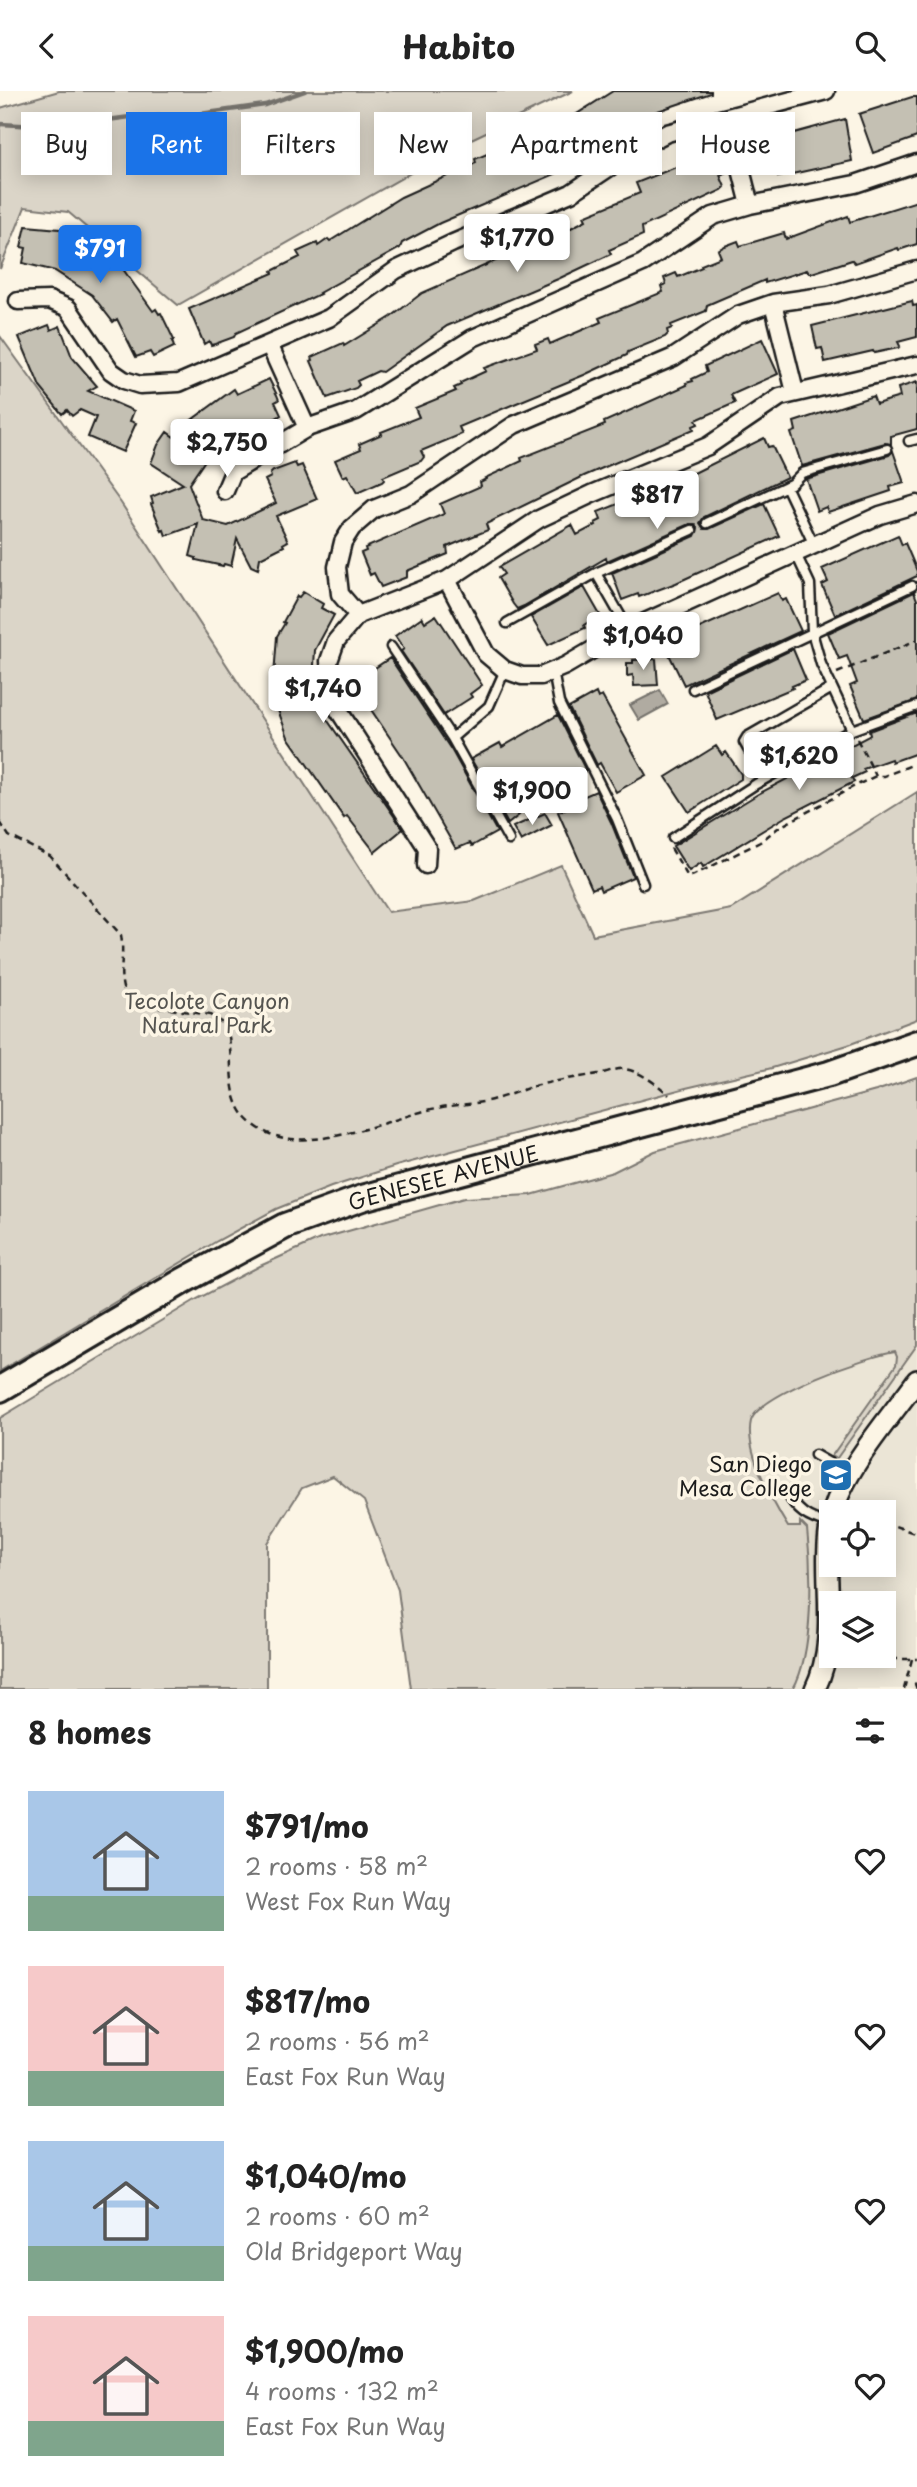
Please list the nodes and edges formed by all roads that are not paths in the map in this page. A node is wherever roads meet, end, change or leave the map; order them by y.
1 (826, 91) edge
2 (750, 112) edge
3 (676, 131) edge
4 (917, 163) edge
5 (742, 175) edge
6 (750, 205) junction
7 (917, 270) edge
8 (18, 301) dead end
9 (773, 303) junction
10 (269, 344) junction
11 (917, 365) edge
12 (795, 392) junction
13 (307, 428) junction
14 (887, 449) dead end
15 (786, 486) junction
16 (225, 491) dead end
17 (917, 504) edge
18 (707, 523) dead end
19 (692, 530) dead end
20 (814, 545) junction
21 (796, 554) junction
22 (596, 573) junction
23 (447, 580) junction
24 (912, 586) dead end
25 (358, 615) junction
26 (507, 623) dead end
27 (628, 629) junction
28 (812, 632) junction
29 (391, 647) dead end
30 (505, 670) junction
31 (553, 671) junction
32 (832, 688) junction
33 (693, 689) dead end
34 (917, 706) edge
35 (852, 730) junction
36 (452, 738) junction
37 (765, 779) junction
38 (673, 838) road end
39 (509, 840) dead end
40 (426, 865) dead end
41 (643, 884) dead end
42 (917, 1043) edge
43 (917, 1380) edge
44 (0, 1389) edge
45 (815, 1455) dead end
46 (850, 1475) junction
47 (786, 1492) dead end
48 (837, 1500) edge
49 (819, 1519) edge
50 (829, 1577) edge
51 (815, 1689) edge

1 - 2 street
3 - 10 street
4 - 6 street
5 - 6 street
6 - 13 street
7 - 9 street
8 - 10 street
9 - 12 street
9 - 25 street
10 - 13 street
11 - 12 street
12 - 23 street
13 - 16 street
14 - 15 lane
15 - 18 lane
15 - 20 lane
17 - 20 street
19 - 22 lane
20 - 21 street
21 - 27 street
21 - 28 lane
22 - 26 lane
22 - 27 lane
23 - 25 street
23 - 30 street
24 - 28 lane
25 - 40 street
27 - 31 street
28 - 32 lane
28 - 33 lane
29 - 36 lane
30 - 31 street
30 - 36 lane
31 - 41 lane
32 - 35 lane
32 - 37 lane
34 - 35 lane
35 - 37 lane
36 - 39 lane
37 - 38 lane
42 - 44 main road, GENESEE AVENUE
43 - 46 street
45 - 46 lane
46 - 48 street
47 - 49 lane
50 - 51 street

